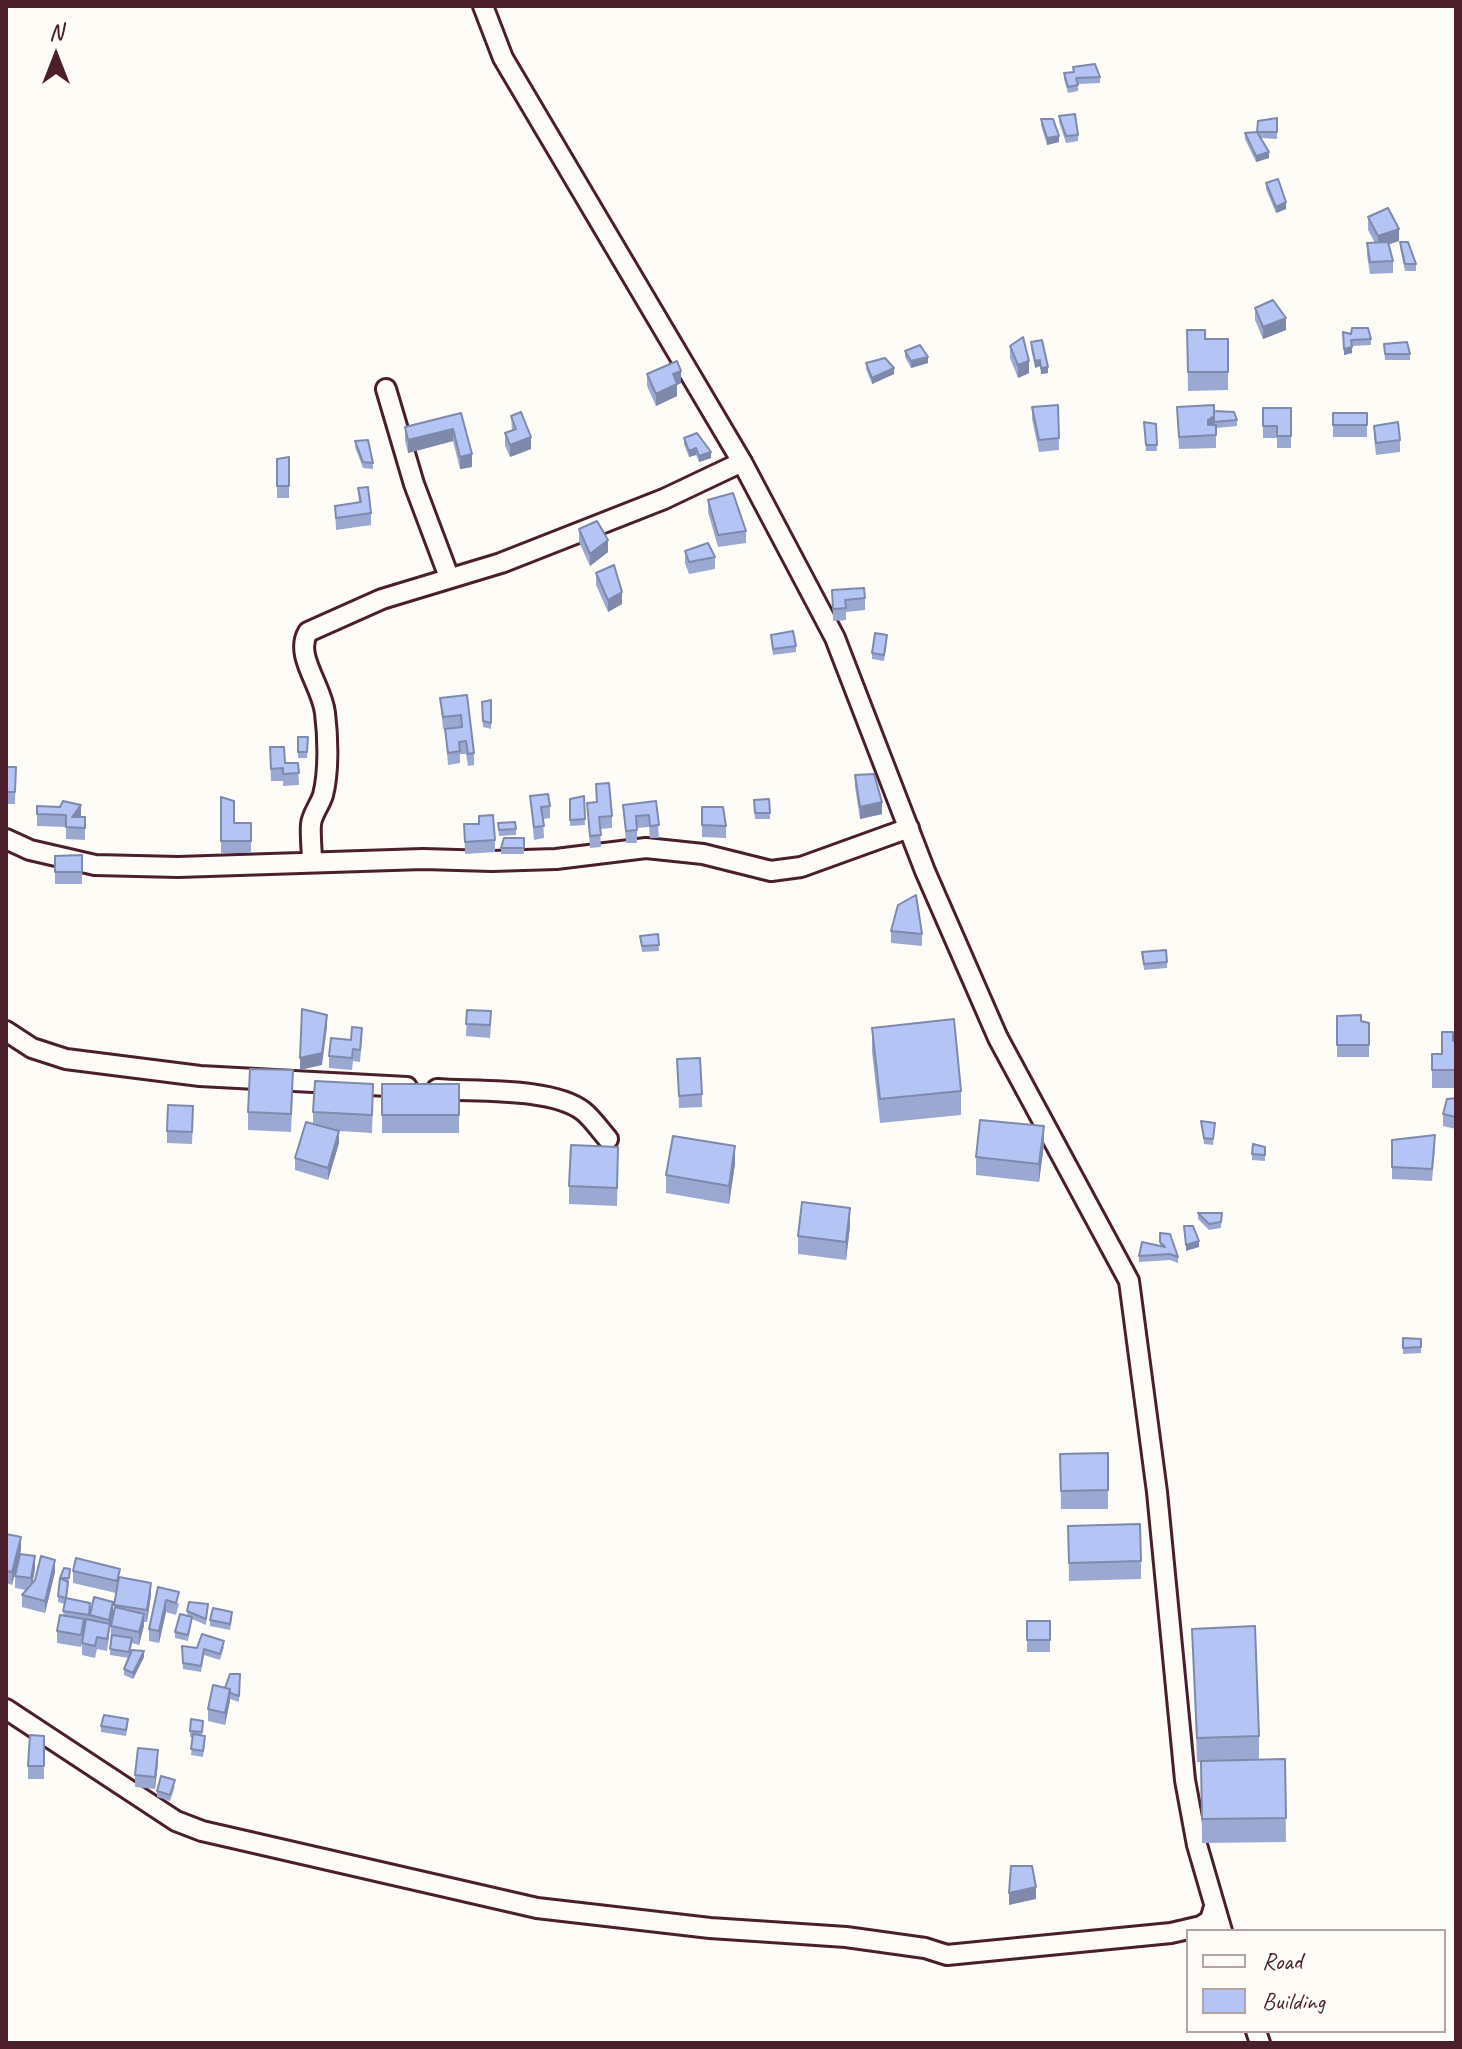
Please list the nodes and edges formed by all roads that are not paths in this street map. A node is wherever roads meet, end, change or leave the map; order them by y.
1 (483, 6) edge
2 (386, 389) dead end
3 (742, 462) junction
4 (449, 577) junction
5 (909, 828) junction
6 (6, 839) edge
7 (312, 862) junction
8 (6, 1031) edge
9 (608, 1139) dead end
10 (6, 1709) edge
11 (1214, 1907) junction
12 (1188, 1929) edge
13 (1221, 1929) edge
14 (1186, 1930) edge

1 - 3 street
2 - 4 street
3 - 4 street
3 - 5 street
4 - 7 street
5 - 7 street
5 - 11 street
6 - 7 street
8 - 9 street
10 - 14 street
11 - 12 street
11 - 13 street

